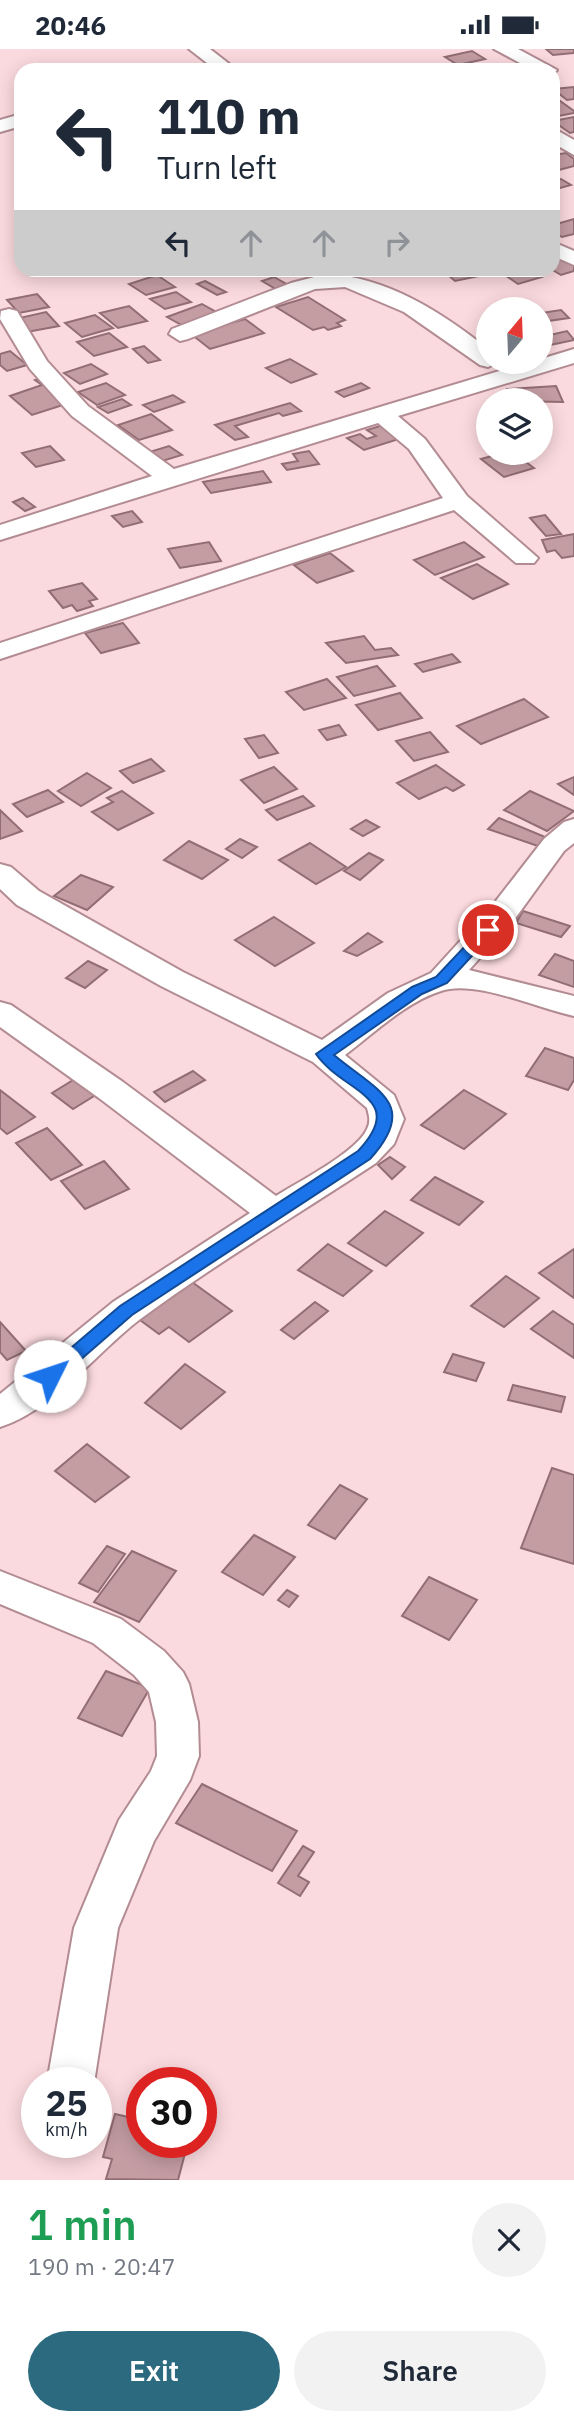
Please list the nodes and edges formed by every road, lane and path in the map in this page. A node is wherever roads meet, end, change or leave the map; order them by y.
1 (198, 49) edge
2 (503, 49) edge
3 (218, 63) edge
4 (530, 63) edge
5 (9, 316) dead end
6 (180, 334) dead end
7 (476, 351) edge
8 (574, 356) edge
9 (553, 359) edge
10 (476, 374) edge
11 (380, 413) junction
12 (170, 478) junction
13 (458, 501) junction
14 (0, 533) edge
15 (525, 558) dead end
16 (0, 651) edge
17 (574, 828) edge
18 (0, 873) edge
19 (442, 980) junction
20 (574, 1006) edge
21 (0, 1012) edge
22 (324, 1054) junction
23 (274, 1213) junction
24 (0, 1413) edge
25 (0, 1587) edge
26 (73, 2067) edge

1 - 3 street
2 - 4 street
5 - 12 street
6 - 7 street
8 - 9 street
10 - 11 street
11 - 12 street
11 - 13 street
12 - 14 street
13 - 15 street
13 - 16 street
17 - 19 street
18 - 22 street
19 - 20 street
19 - 22 street
21 - 23 street
22 - 23 street
23 - 24 street
25 - 26 street

